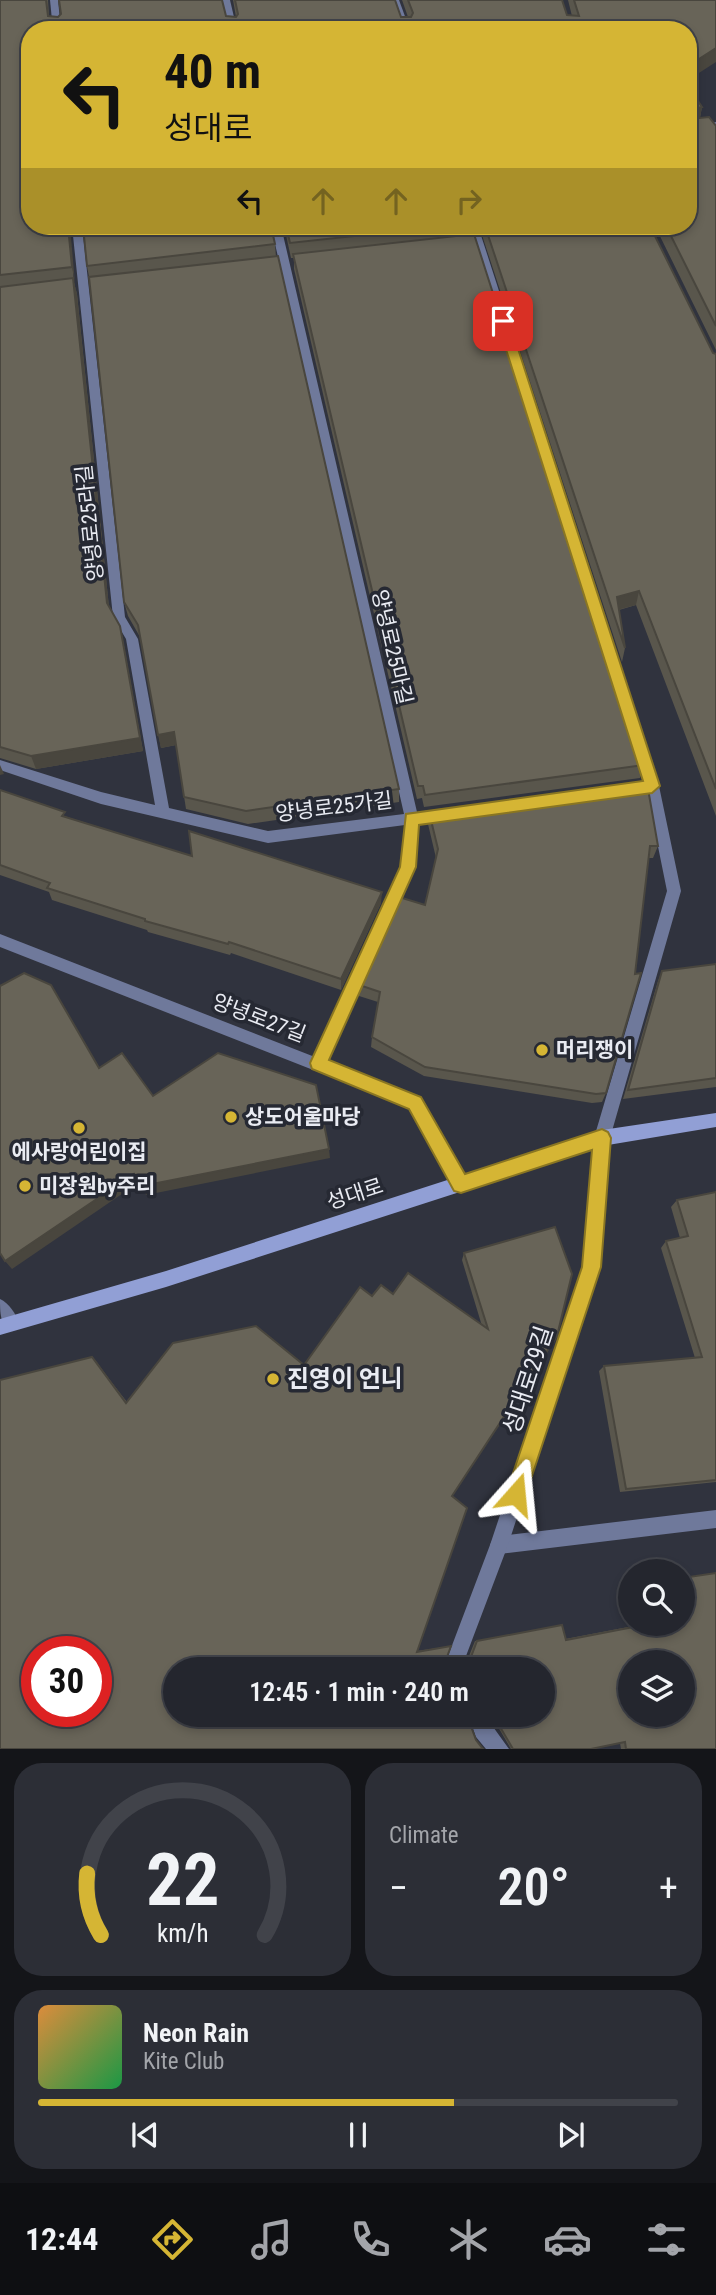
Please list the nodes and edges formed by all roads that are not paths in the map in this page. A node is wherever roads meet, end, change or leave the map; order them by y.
1 (54, 0) edge
2 (226, 0) edge
3 (396, 0) edge
4 (56, 21) edge
5 (231, 21) edge
6 (403, 21) edge
7 (716, 125) edge
8 (697, 128) edge
9 (78, 235) edge
10 (278, 235) edge
11 (476, 235) edge
12 (479, 243) junction
13 (465, 245) edge
14 (97, 286) edge
15 (78, 288) junction
16 (0, 765) edge
17 (652, 786) junction
18 (612, 792) edge
19 (163, 812) junction
20 (465, 812) edge
21 (412, 819) junction
22 (0, 940) edge
23 (318, 1063) junction
24 (716, 1120) edge
25 (602, 1138) junction
26 (461, 1184) junction
27 (0, 1307) edge
28 (5, 1325) edge
29 (716, 1519) edge
30 (499, 1545) junction
31 (457, 1657) edge
32 (482, 1727) edge
33 (499, 1749) edge

1 - 4 street
2 - 5 street
3 - 6 street
7 - 8 street
9 - 15 street, 양녕로25라길
10 - 21 street, 양녕로25마길
11 - 12 street
12 - 13 street
12 - 17 street
14 - 15 street
15 - 19 street, 양녕로25라길
16 - 19 street, 양녕로25가길
17 - 18 street
17 - 25 street
19 - 21 street, 양녕로25가길
20 - 21 street, 양녕로25가길
21 - 23 street, 양녕로25마길
22 - 23 street, 양녕로27길
23 - 26 street, 양녕로27길
24 - 25 street, 성대로
25 - 26 street, 성대로
25 - 30 street, 성대로29길
26 - 28 street, 성대로
27 - 28 street, 성대로
29 - 30 street
30 - 31 street, 성대로29길
32 - 33 street

